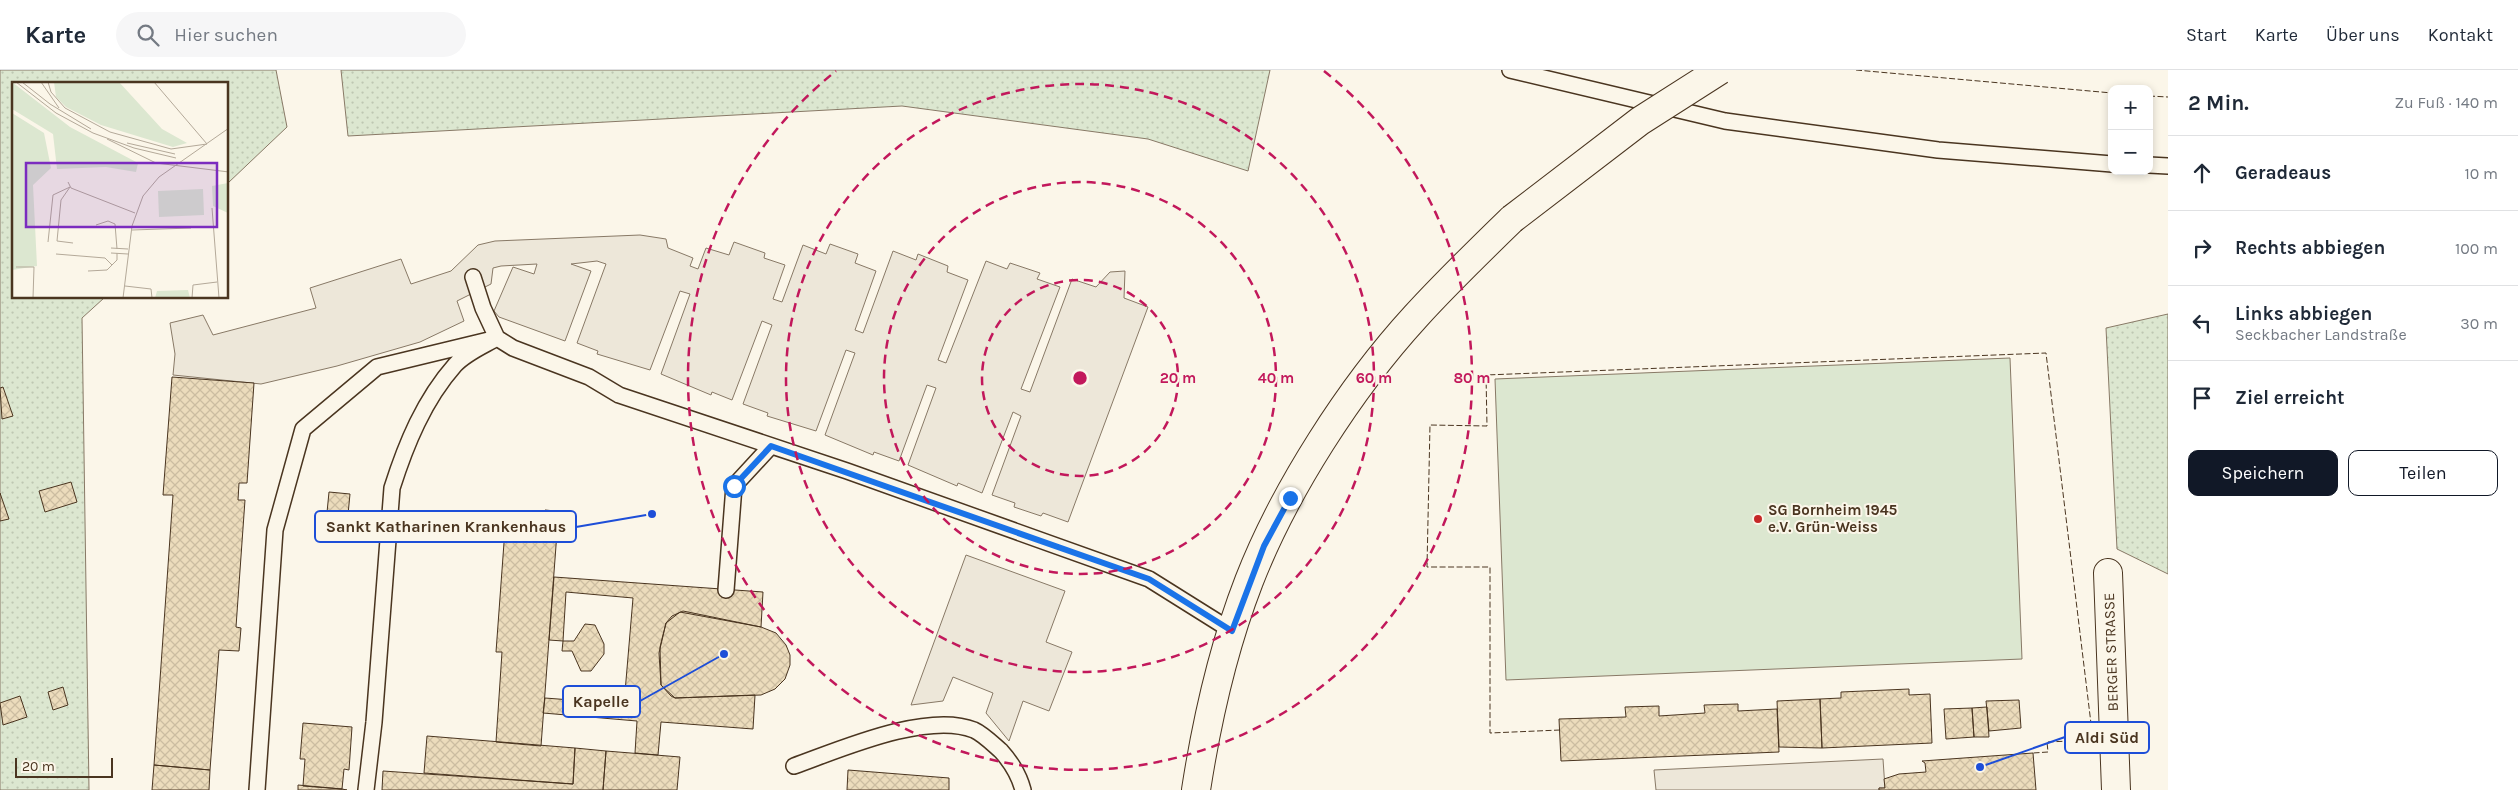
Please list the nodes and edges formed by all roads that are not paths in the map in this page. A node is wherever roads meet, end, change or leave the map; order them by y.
1 (1510, 70) edge
2 (1720, 70) edge
3 (2108, 164) edge
4 (2153, 165) edge
5 (2168, 166) edge
6 (473, 277) dead end
7 (497, 338) junction
8 (771, 446) junction
9 (2108, 573) dead end
10 (726, 590) dead end
11 (1232, 631) junction
12 (794, 766) dead end
13 (257, 790) edge
14 (366, 790) edge
15 (1023, 790) edge
16 (1196, 790) edge
17 (2116, 790) edge

1 - 3 lane
2 - 11 main road, bridge
4 - 5 lane
6 - 7 lane
7 - 8 lane
7 - 13 lane
7 - 14 lane
8 - 10 lane
8 - 11 lane
9 - 17 main road, BERGER STRASSE
11 - 16 main road
12 - 15 lane

